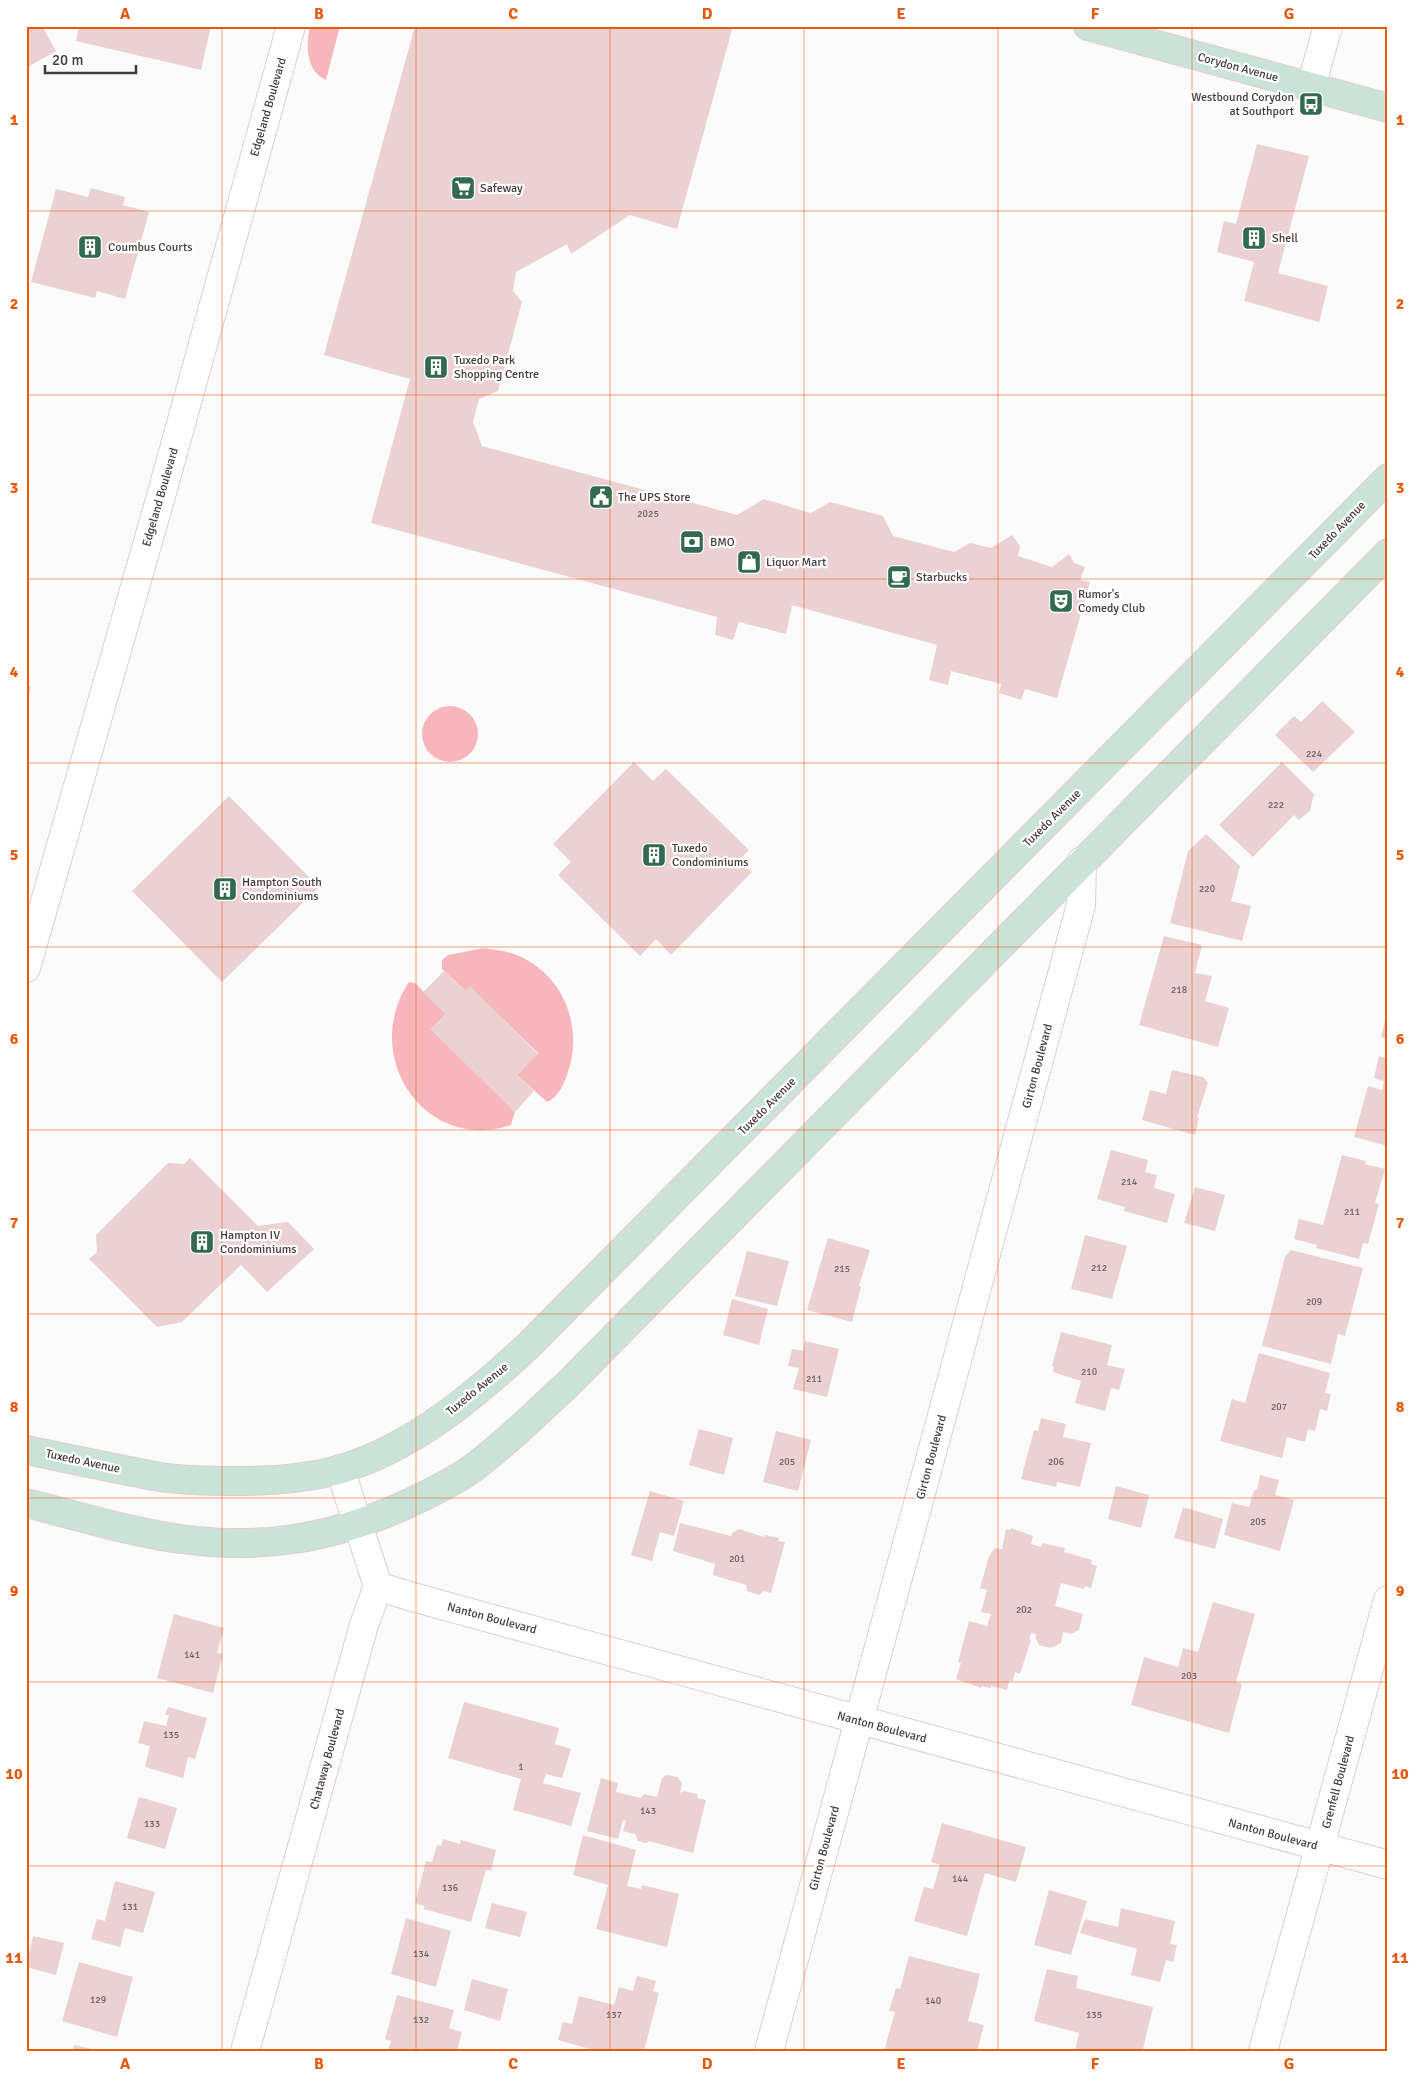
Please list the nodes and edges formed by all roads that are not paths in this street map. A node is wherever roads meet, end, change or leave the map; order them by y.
1 (291, 26) edge
2 (1088, 26) edge
3 (1328, 26) edge
4 (1312, 88) junction
5 (1388, 108) edge
6 (1388, 478) edge
7 (1388, 553) edge
8 (1082, 861) junction
9 (26, 968) edge
10 (26, 1450) edge
11 (340, 1469) junction
12 (26, 1503) edge
13 (358, 1525) junction
14 (378, 1586) junction
15 (1388, 1600) edge
16 (859, 1720) junction
17 (1320, 1846) junction
18 (1388, 1865) edge
19 (245, 2051) edge
20 (769, 2051) edge
21 (1263, 2051) edge

1 - 9 street, Edgeland Boulevard
2 - 4 main road, Corydon Avenue
3 - 4 street
4 - 5 main road, Corydon Avenue
6 - 11 main road, Tuxedo Avenue
7 - 8 main road
8 - 13 main road
8 - 16 street, Girton Boulevard
10 - 11 main road, Tuxedo Avenue
11 - 13 street
12 - 13 main road
13 - 14 street
14 - 16 street, Nanton Boulevard
14 - 19 street, Chataway Boulevard
15 - 17 street, Grenfell Boulevard
16 - 17 street, Nanton Boulevard
16 - 20 street, Girton Boulevard
17 - 18 street, Nanton Boulevard
17 - 21 street, Grenfell Boulevard

